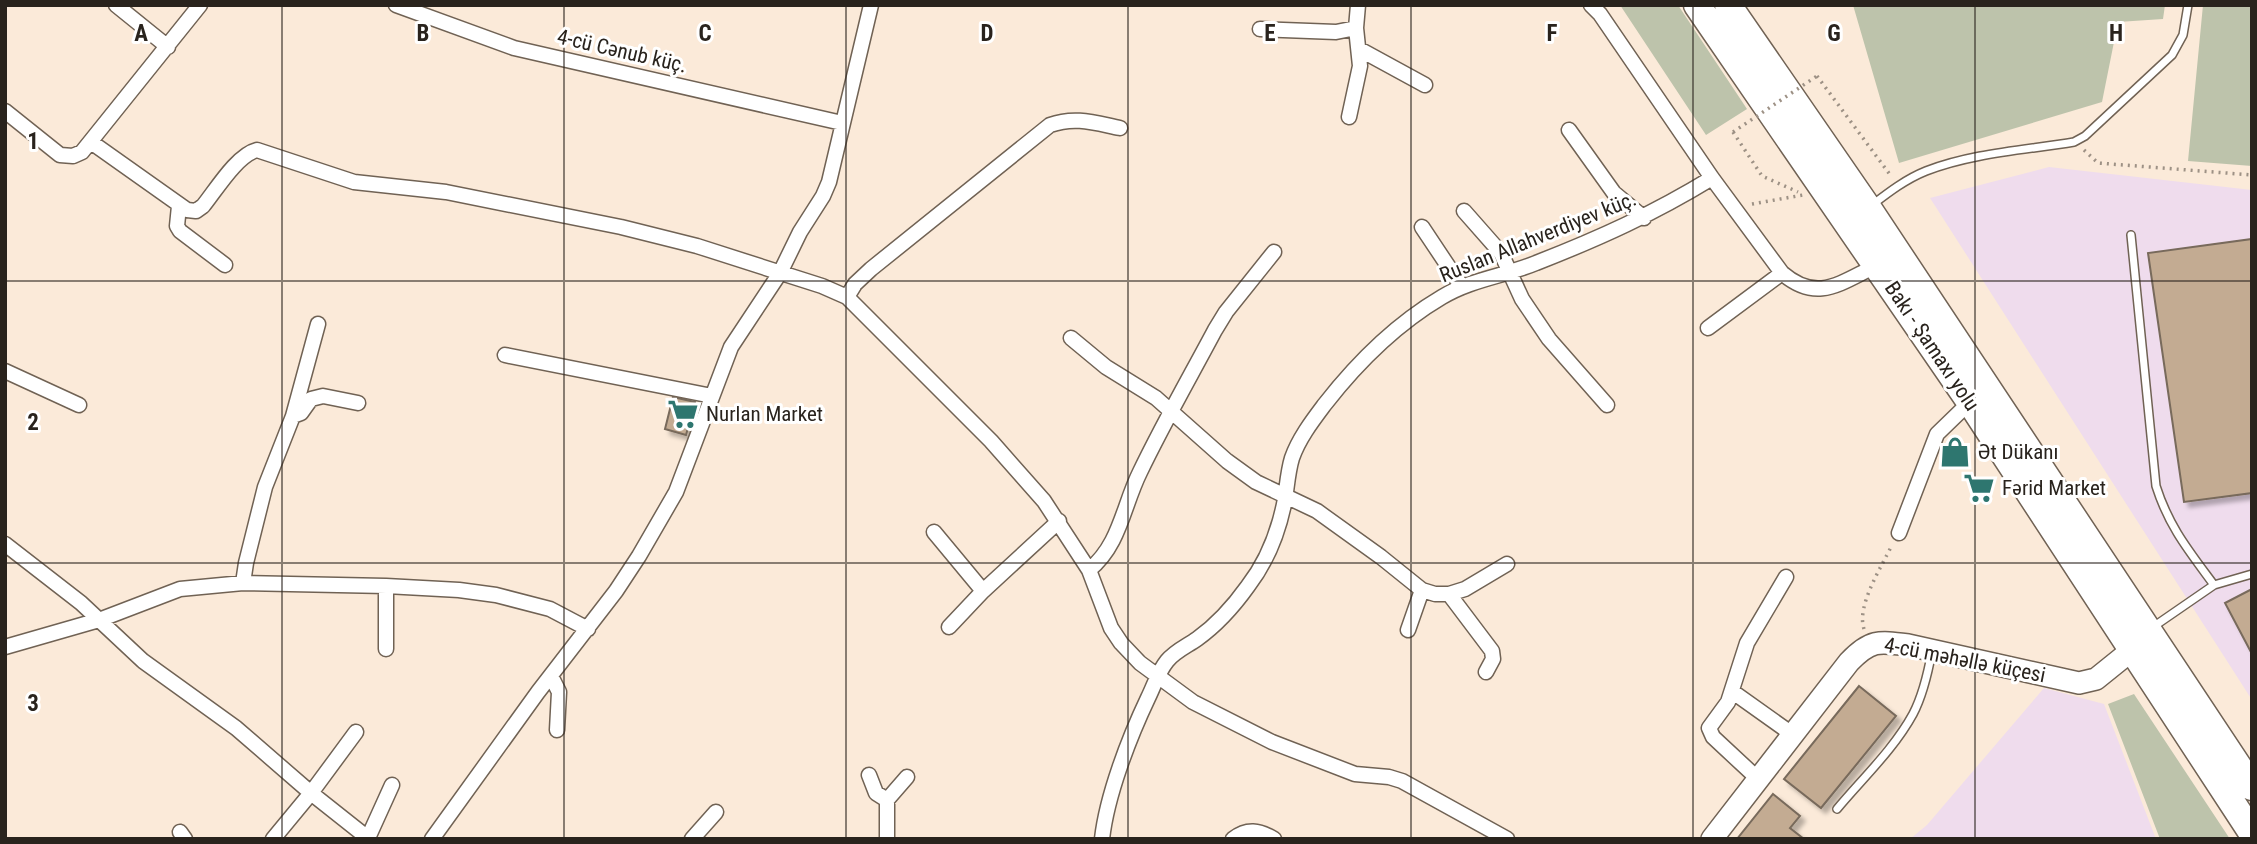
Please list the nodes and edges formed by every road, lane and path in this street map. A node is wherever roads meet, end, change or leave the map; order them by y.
1 (116, 5) edge
2 (200, 5) edge
3 (396, 5) edge
4 (871, 5) edge
5 (1358, 5) edge
6 (1591, 5) edge
7 (1697, 5) edge
8 (1728, 5) edge
9 (2188, 5) edge
10 (1356, 28) junction
11 (1260, 29) dead end
12 (168, 47) junction
13 (1359, 49) junction
14 (1425, 85) dead end
15 (5, 111) edge
16 (1349, 117) dead end
17 (842, 124) junction
18 (1120, 128) dead end
19 (1569, 130) dead end
20 (92, 142) junction
21 (2074, 142) junction
22 (2252, 175) edge
23 (1762, 176) dead end
24 (1712, 178) junction
25 (1898, 185) junction
26 (1805, 195) dead end
27 (179, 206) junction
28 (1734, 207) junction
29 (1868, 208) junction
30 (1464, 211) dead end
31 (1644, 218) junction
32 (1422, 227) dead end
33 (2131, 235) dead end
34 (1274, 252) dead end
35 (225, 265) dead end
36 (1878, 265) junction
37 (1511, 271) junction
38 (780, 273) junction
39 (1782, 274) junction
40 (1462, 287) junction
41 (847, 297) junction
42 (318, 324) dead end
43 (1708, 328) dead end
44 (1071, 338) dead end
45 (505, 355) dead end
46 (5, 371) edge
47 (712, 396) junction
48 (1969, 401) junction
49 (358, 403) dead end
50 (79, 405) dead end
51 (1607, 405) dead end
52 (1172, 411) junction
53 (293, 416) junction
54 (1286, 496) junction
55 (1059, 521) junction
56 (934, 532) dead end
57 (1899, 533) joint
58 (5, 544) edge
59 (1507, 564) dead end
60 (1089, 570) junction
61 (2252, 574) edge
62 (1786, 577) dead end
63 (243, 583) junction
64 (2214, 585) junction
65 (386, 586) junction
66 (1422, 590) junction
67 (983, 591) junction
68 (1449, 594) junction
69 (99, 620) junction
70 (949, 627) dead end
71 (588, 629) junction
72 (2149, 629) junction
73 (1408, 630) dead end
74 (8, 643) edge
75 (1869, 644) junction
76 (386, 649) dead end
77 (2132, 650) junction
78 (1932, 651) junction
79 (1486, 672) dead end
80 (551, 676) junction
81 (1158, 676) junction
82 (1733, 692) junction
83 (557, 730) dead end
84 (356, 732) dead end
85 (1792, 734) junction
86 (869, 775) dead end
87 (907, 777) dead end
88 (1757, 778) junction
89 (392, 785) dead end
90 (2252, 787) edge
91 (311, 793) junction
92 (887, 800) junction
93 (1837, 809) dead end
94 (716, 812) dead end
95 (2252, 833) edge
96 (273, 839) edge
97 (368, 839) edge
98 (432, 839) edge
99 (692, 839) edge
100 (887, 839) edge
101 (1102, 839) edge
102 (1233, 839) edge
103 (1274, 839) edge
104 (1507, 839) edge
105 (1712, 839) edge

1 - 12 street
2 - 12 street
3 - 17 street, 4-cü Cənub küç.
4 - 17 street
5 - 10 street
6 - 24 street
7 - 36 highway, Bakı - Şamaxı yolu
8 - 29 highway, Bakı - Şamaxı yolu
9 - 21 lane
10 - 11 street
10 - 13 street
12 - 20 street
13 - 14 street
13 - 16 street
15 - 20 street
17 - 38 street
18 - 41 street
19 - 31 street
20 - 27 street
21 - 22 path
21 - 25 lane
23 - 25 path, bridge
24 - 28 street
24 - 31 street, Ruslan Allahverdiyev küç.
25 - 29 lane
26 - 28 path
27 - 35 street
27 - 38 street
28 - 39 street
29 - 72 highway, Bakı - Şamaxı yolu
30 - 37 street
31 - 37 street, Ruslan Allahverdiyev küç.
32 - 40 street
33 - 64 lane
34 - 52 street
36 - 39 street
36 - 48 highway, Bakı - Şamaxı yolu
37 - 40 street, Ruslan Allahverdiyev küç.
37 - 51 street
38 - 41 street
38 - 47 street
39 - 43 street
40 - 54 street, Ruslan Allahverdiyev küç.
41 - 55 street
42 - 53 street
44 - 52 street
45 - 47 street
46 - 50 street
47 - 71 street
48 - 57 street
48 - 77 highway, Bakı - Şamaxı yolu
49 - 53 street
52 - 54 street
52 - 60 street
53 - 63 street
54 - 66 street
54 - 81 street, Ruslan Allahverdiyev küç.
55 - 60 street
55 - 67 street
56 - 67 street
57 - 75 path
58 - 69 street
59 - 68 street
60 - 81 street
61 - 64 lane
62 - 82 street
63 - 65 street
63 - 69 street
64 - 72 lane
65 - 71 street
65 - 76 street
66 - 68 street
66 - 73 street
67 - 70 street
68 - 79 street
69 - 74 street
69 - 91 street
71 - 80 street
72 - 90 highway, Bakı - Şamaxı yolu
75 - 78 street, 4-cü məhəllə küçesi
75 - 85 street, 4-cü məhəllə küçesi
77 - 78 street, 4-cü məhəllə küçesi
77 - 95 highway, Bakı - Şamaxı yolu
78 - 93 lane
80 - 83 street
80 - 98 street
81 - 101 street, Ruslan Allahverdiyev küç.
81 - 104 street
82 - 85 street
82 - 88 street
84 - 91 street
85 - 88 street, 4-cü məhəllə küçesi
86 - 92 street
87 - 92 street
88 - 105 street, 4-cü məhəllə küçesi
89 - 97 street
91 - 96 street
91 - 97 street
92 - 100 street
94 - 99 street
102 - 103 street

